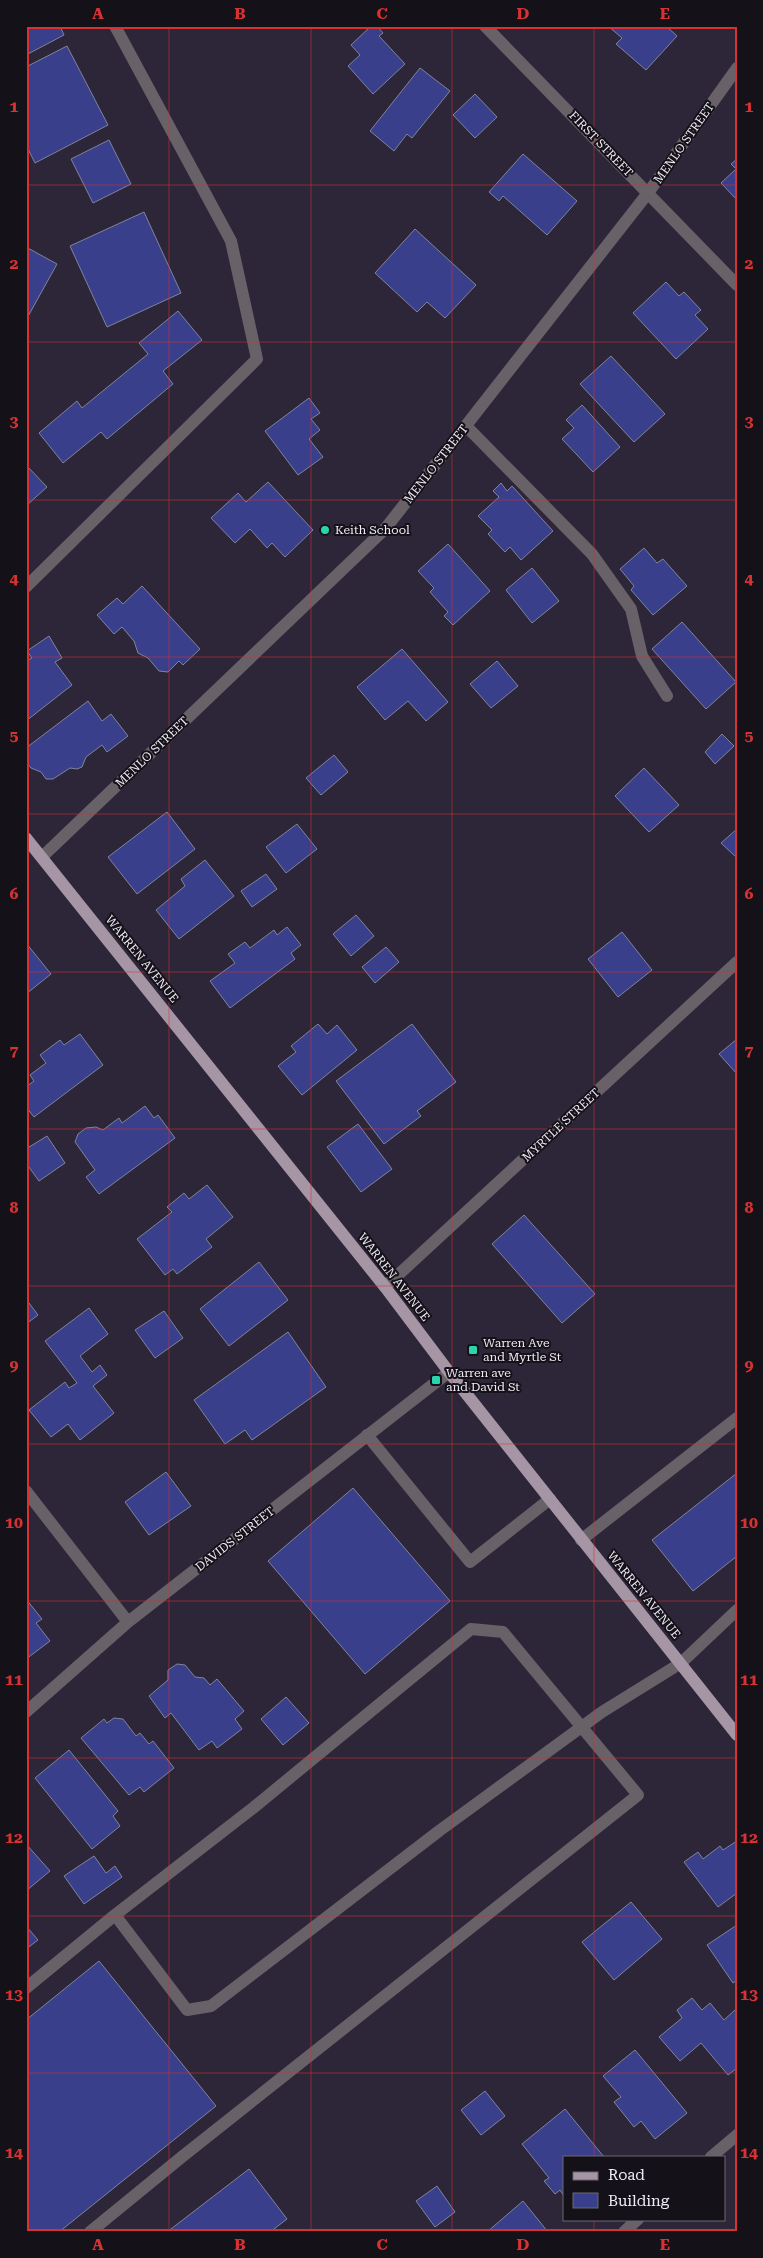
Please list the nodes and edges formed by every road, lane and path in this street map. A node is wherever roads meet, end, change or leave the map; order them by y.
1 (115, 26) edge
2 (485, 26) edge
3 (737, 68) edge
4 (648, 193) junction
5 (737, 285) edge
6 (466, 426) junction
7 (26, 587) edge
8 (667, 696) dead end
9 (26, 838) edge
10 (42, 856) junction
11 (737, 962) edge
12 (385, 1287) junction
13 (449, 1372) junction
14 (737, 1418) edge
15 (368, 1435) junction
16 (26, 1491) edge
17 (550, 1499) junction
18 (581, 1540) junction
19 (737, 1610) edge
20 (128, 1622) junction
21 (681, 1664) junction
22 (26, 1712) edge
23 (582, 1728) junction
24 (737, 1735) edge
25 (114, 1915) junction
26 (26, 1988) edge
27 (737, 2135) edge
28 (713, 2156) edge
29 (637, 2220) edge
30 (90, 2232) edge
31 (624, 2232) edge

1 - 7 street
2 - 4 street, FIRST STREET
3 - 4 street, MENLO STREET
4 - 5 street, FIRST STREET
4 - 6 street, MENLO STREET
6 - 8 street
6 - 10 street, MENLO STREET
9 - 10 main road, WARREN AVENUE
10 - 12 main road, WARREN AVENUE
11 - 12 street, MYRTLE STREET
12 - 13 main road, WARREN AVENUE
13 - 15 street, DAVIDS STREET
13 - 17 main road, WARREN AVENUE
14 - 18 street
15 - 17 street
15 - 20 street, DAVIDS STREET
16 - 20 street
17 - 18 main road, WARREN AVENUE
18 - 21 main road, WARREN AVENUE
19 - 21 street
20 - 22 street, DAVIDS STREET
21 - 23 street
21 - 24 main road, WARREN AVENUE
23 - 25 street
23 - 25 street
23 - 30 street
25 - 26 street
27 - 28 street
29 - 31 street

